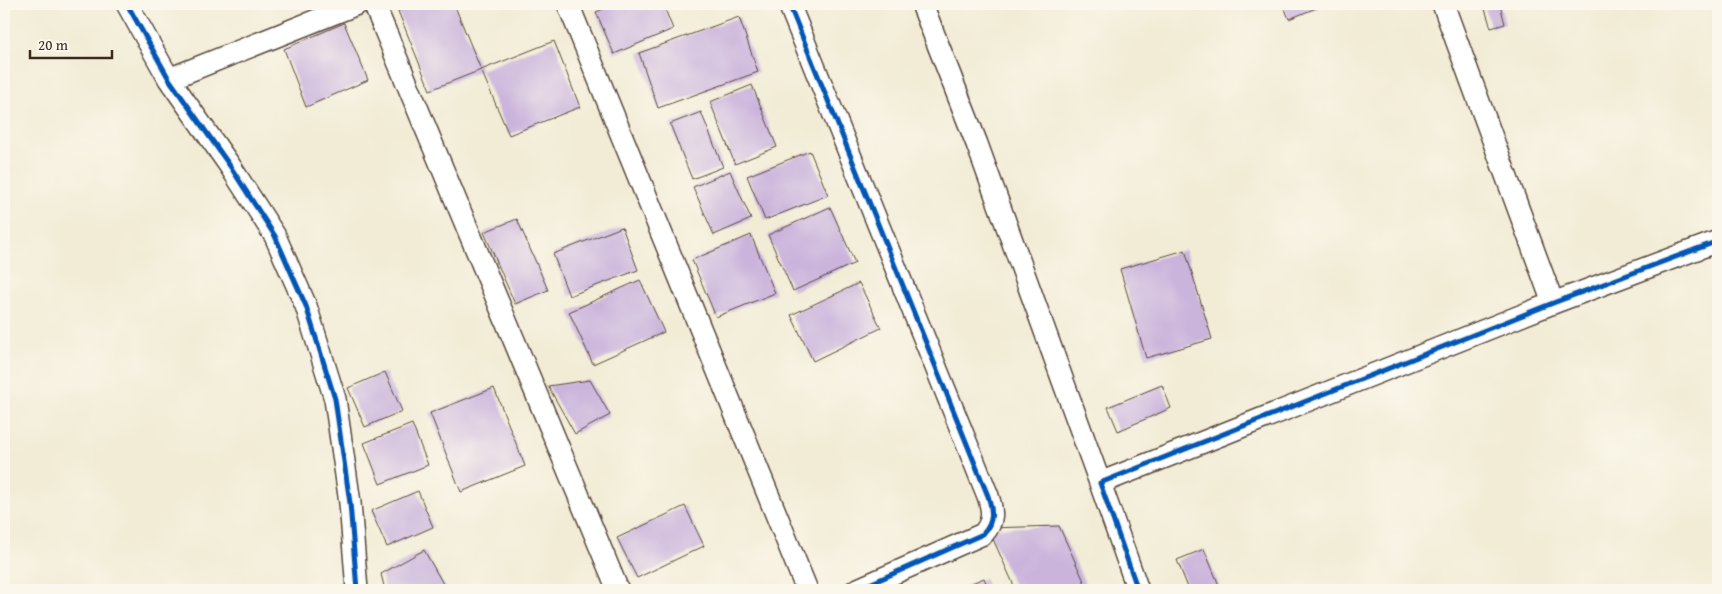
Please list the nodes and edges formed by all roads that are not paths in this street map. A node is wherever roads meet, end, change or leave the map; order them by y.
1 (127, 4) edge
2 (357, 4) edge
3 (374, 4) edge
4 (568, 4) edge
5 (788, 4) edge
6 (922, 4) edge
7 (1443, 4) edge
8 (170, 79) junction
9 (1718, 241) edge
10 (1553, 303) junction
11 (1100, 484) junction
12 (357, 590) edge
13 (618, 590) edge
14 (807, 590) edge
15 (856, 590) edge
16 (1138, 590) edge

1 - 8 street
2 - 8 street
3 - 13 street
4 - 14 street
5 - 15 street
6 - 11 street
7 - 10 street
8 - 12 street
9 - 10 street
10 - 11 street
11 - 16 street

